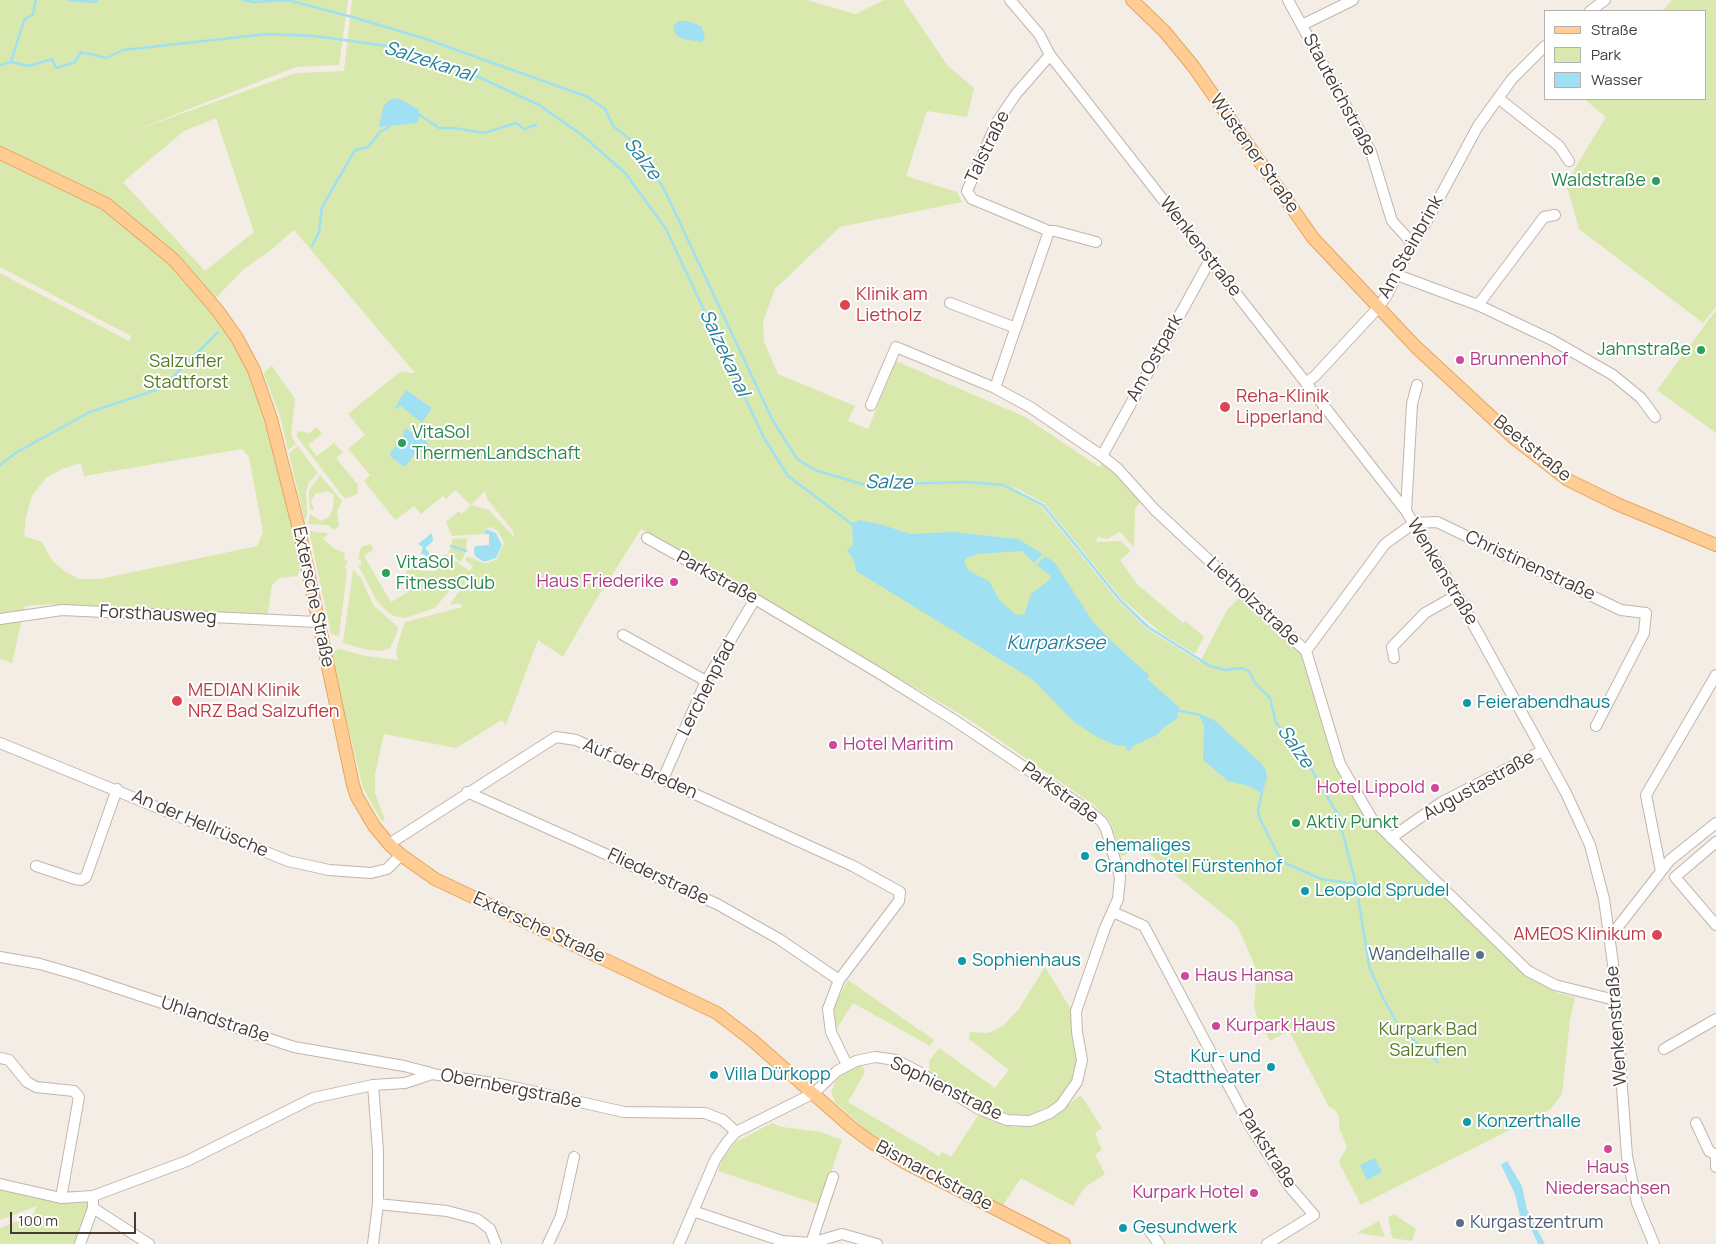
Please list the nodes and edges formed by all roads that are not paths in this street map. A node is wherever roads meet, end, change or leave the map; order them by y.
1 (1010, 0) edge
2 (1132, 0) edge
3 (1288, 0) edge
4 (1353, 0) edge
5 (1605, 0) edge
6 (1591, 10) edge
7 (1302, 25) junction
8 (1544, 47) edge
9 (1050, 55) junction
10 (1498, 98) junction
11 (0, 153) edge
12 (1569, 161) dead end
13 (1555, 215) dead end
14 (1049, 231) junction
15 (1096, 242) dead end
16 (1412, 243) junction
17 (1210, 260) junction
18 (1396, 275) junction
19 (950, 303) dead end
20 (1478, 305) junction
21 (1377, 309) junction
22 (1016, 328) junction
23 (1307, 382) junction
24 (1417, 385) dead end
25 (995, 388) junction
26 (871, 405) dead end
27 (1655, 417) dead end
28 (1102, 456) junction
29 (1406, 511) junction
30 (1414, 523) junction
31 (647, 538) dead end
32 (1716, 545) edge
33 (1457, 594) junction
34 (755, 599) junction
35 (0, 619) edge
36 (317, 622) junction
37 (623, 636) dead end
38 (1306, 651) junction
39 (1394, 658) dead end
40 (1716, 675) edge
41 (706, 681) junction
42 (1596, 726) dead end
43 (0, 743) edge
44 (1542, 751) junction
45 (663, 779) junction
46 (117, 790) junction
47 (467, 792) junction
48 (1716, 823) edge
49 (1392, 838) junction
50 (1716, 842) edge
51 (389, 844) junction
52 (401, 855) junction
53 (36, 866) dead end
54 (1661, 871) junction
55 (1113, 912) junction
56 (1716, 924) edge
57 (1610, 937) junction
58 (0, 958) edge
59 (839, 980) junction
60 (1615, 1000) junction
61 (1716, 1019) edge
62 (1664, 1049) dead end
63 (0, 1058) edge
64 (847, 1065) junction
65 (432, 1074) junction
66 (373, 1086) junction
67 (814, 1093) junction
68 (1696, 1123) dead end
69 (736, 1132) junction
70 (1716, 1155) edge
71 (574, 1157) dead end
72 (1716, 1167) edge
73 (833, 1178) dead end
74 (0, 1184) edge
75 (94, 1196) junction
76 (61, 1198) junction
77 (378, 1204) junction
78 (93, 1208) junction
79 (693, 1210) junction
80 (1148, 1229) dead end
81 (811, 1243) junction
82 (80, 1244) edge
83 (149, 1244) edge
84 (373, 1244) edge
85 (496, 1244) edge
86 (548, 1244) edge
87 (679, 1244) edge
88 (877, 1244) edge
89 (1064, 1244) edge
90 (1159, 1244) edge
91 (1267, 1244) edge
92 (1654, 1244) edge

1 - 9 street, Wenkenstraße
2 - 21 main road, Wüstener Straße
3 - 7 street, Stauteichstraße
4 - 7 street
5 - 6 street
7 - 16 street, Stauteichstraße
8 - 10 street, Am Steinbrink
9 - 14 street, Talstraße
9 - 17 street, Wenkenstraße
10 - 12 street
10 - 16 street, Am Steinbrink
11 - 36 main road, Extersche Straße
13 - 20 street
14 - 15 street, Talstraße
14 - 22 street
16 - 18 street, Am Steinbrink
17 - 23 street, Wenkenstraße
17 - 28 street, Am Ostpark
18 - 20 street
18 - 21 street, Am Steinbrink
19 - 22 street
20 - 27 street
21 - 23 street, Am Steinbrink
21 - 32 main road, Beetstraße
22 - 25 street
23 - 29 street, Wenkenstraße
24 - 29 street
25 - 26 street, Lietholzstraße
25 - 28 street, Lietholzstraße
28 - 38 street, Lietholzstraße
29 - 30 street, Wenkenstraße
30 - 33 street, Wenkenstraße
30 - 38 street
30 - 42 street, Christinenstraße
31 - 34 street, Parkstraße
33 - 39 street
33 - 44 street, Wenkenstraße
34 - 41 street, Lerchenpfad
34 - 55 street, Parkstraße
35 - 36 street, Forsthausweg
36 - 51 main road, Extersche Straße
37 - 41 street
38 - 49 street, Lietholzstraße
40 - 54 street
41 - 45 street, Lerchenpfad
43 - 46 street, An der Hellrüsche
44 - 49 street, Augustastraße
44 - 57 street, Wenkenstraße
45 - 47 street, Auf der Breden
45 - 59 street, Auf der Breden
46 - 52 street, An der Hellrüsche
46 - 53 street
47 - 51 street, Auf der Breden
47 - 59 street, Fliederstraße
48 - 54 street
49 - 60 street, Lietholzstraße
50 - 56 street
51 - 52 main road, Extersche Straße
52 - 67 main road, Extersche Straße
54 - 57 street
55 - 64 street, Sophienstraße
55 - 91 street, Parkstraße
57 - 60 street, Wenkenstraße
58 - 65 street, Uhlandstraße
59 - 64 street
60 - 92 street, Wenkenstraße
61 - 62 street
63 - 76 street
64 - 67 street, Sophienstraße
65 - 66 street, Obernbergstraße
65 - 69 street, Obernbergstraße
66 - 75 street, Obernbergstraße
66 - 77 street
67 - 69 street, Sophienstraße
67 - 89 main road, Bismarckstraße
68 - 70 street
69 - 79 street
70 - 72 street
71 - 86 street
73 - 81 street
74 - 76 street
75 - 76 street
75 - 78 street
77 - 84 street
77 - 85 street
78 - 82 street
78 - 83 street
79 - 81 street
79 - 87 street
80 - 90 street
81 - 88 street

